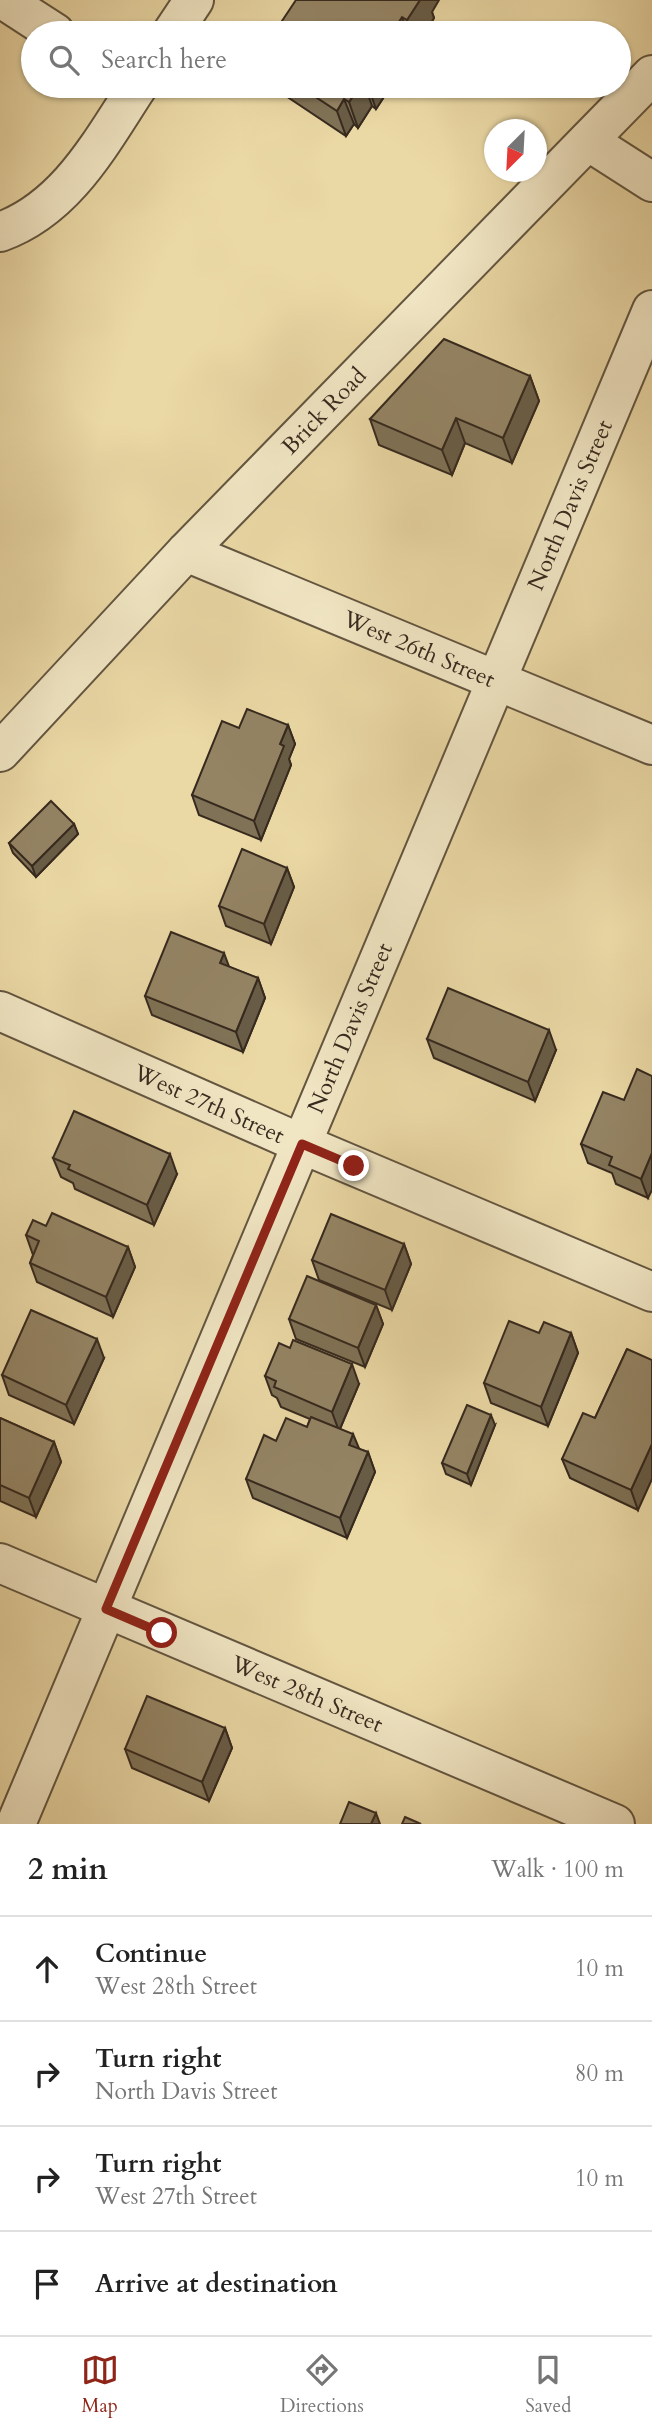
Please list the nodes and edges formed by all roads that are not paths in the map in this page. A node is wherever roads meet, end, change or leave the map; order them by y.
1 (4, 0) edge
2 (194, 0) edge
3 (36, 21) edge
4 (180, 21) edge
5 (652, 75) edge
6 (631, 97) edge
7 (128, 98) edge
8 (630, 98) edge
9 (588, 142) junction
10 (652, 182) edge
11 (0, 233) edge
12 (652, 310) edge
13 (186, 552) junction
14 (496, 682) junction
15 (652, 745) edge
16 (0, 752) edge
17 (0, 1011) edge
18 (302, 1144) junction
19 (652, 1292) edge
20 (0, 1563) edge
21 (106, 1609) junction
22 (16, 1824) edge
23 (615, 1824) edge

1 - 3 street
2 - 4 street
5 - 6 street, Brick Road
7 - 11 street
8 - 9 street, Brick Road
9 - 10 street
9 - 13 street, Brick Road
12 - 14 street, North Davis Street
13 - 14 street, West 26th Street
13 - 16 street, Brick Road
14 - 15 street, West 26th Street
14 - 18 street, North Davis Street
17 - 18 street, West 27th Street
18 - 19 street, West 27th Street
18 - 21 street, North Davis Street
20 - 21 street, West 28th Street
21 - 22 street, North Davis Street
21 - 23 street, West 28th Street

